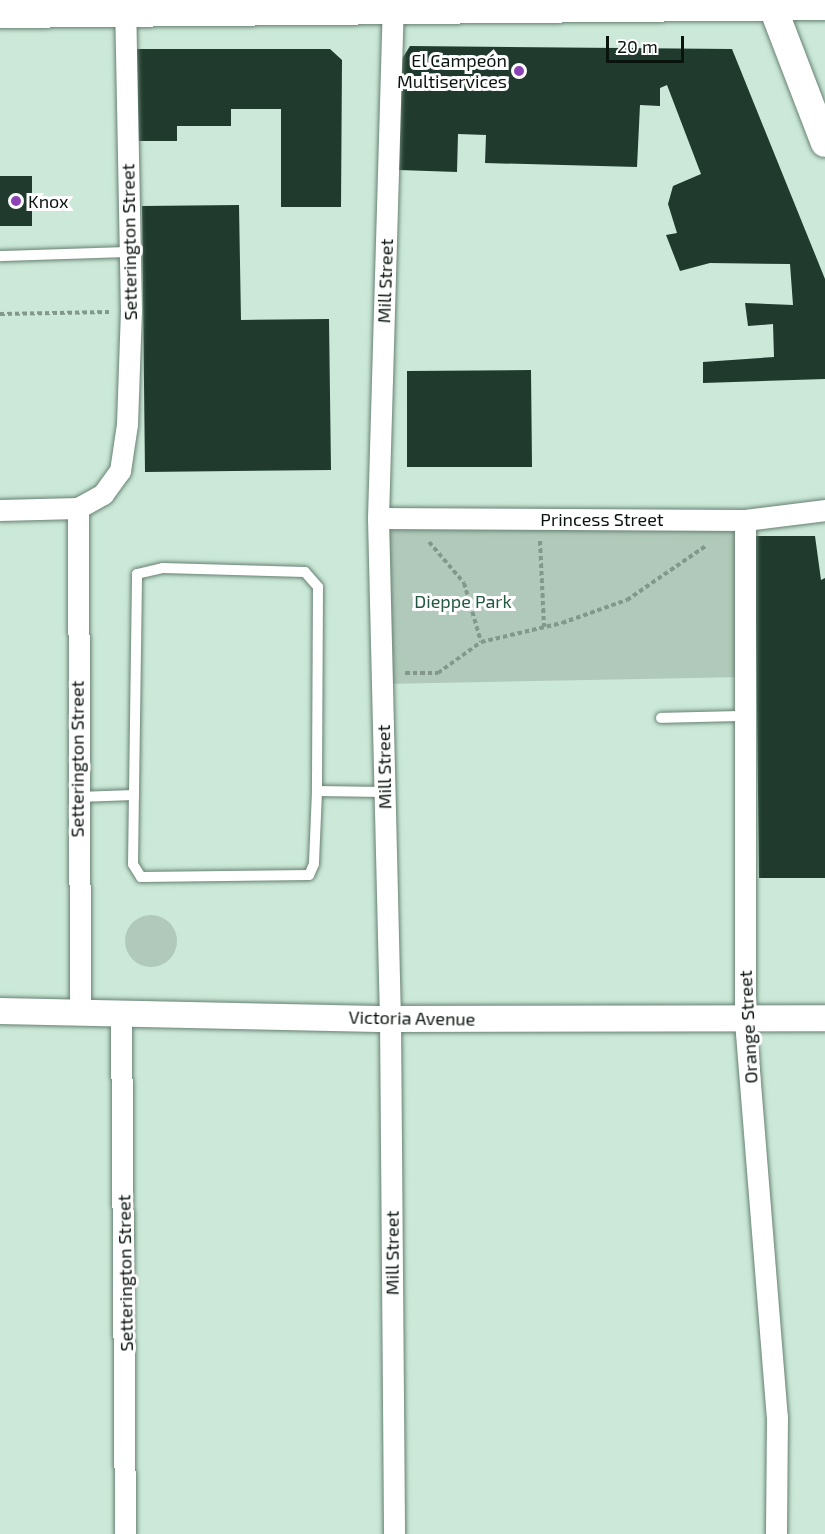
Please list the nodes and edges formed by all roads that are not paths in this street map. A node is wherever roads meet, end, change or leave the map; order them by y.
1 (771, 2) edge
2 (393, 6) edge
3 (825, 6) edge
4 (125, 11) junction
5 (0, 14) edge
6 (825, 143) edge
7 (130, 252) junction
8 (0, 256) edge
9 (78, 508) junction
10 (0, 510) edge
11 (825, 510) edge
12 (378, 518) junction
13 (745, 520) junction
14 (745, 716) junction
15 (661, 718) dead end
16 (317, 791) junction
17 (384, 792) junction
18 (134, 795) junction
19 (77, 798) junction
20 (80, 1010) junction
21 (0, 1011) edge
22 (121, 1011) junction
23 (825, 1018) edge
24 (390, 1019) junction
25 (745, 1021) junction
26 (125, 1534) edge
27 (394, 1534) edge
28 (776, 1534) edge

1 - 2 main road
1 - 3 main road
1 - 6 main road
2 - 4 main road
2 - 12 street, Mill Street
4 - 5 main road
4 - 7 street, Setterington Street
7 - 8 lane
7 - 9 street, Setterington Street
9 - 10 street
9 - 19 street, Setterington Street
11 - 13 street, Princess Street
12 - 13 street, Princess Street
12 - 17 street, Mill Street
13 - 14 street, Orange Street
14 - 15 lane
14 - 25 street, Orange Street
16 - 17 lane
16 - 18 lane
16 - 18 lane
17 - 24 street, Mill Street
18 - 19 lane
19 - 20 street, Setterington Street
20 - 21 street, Victoria Avenue
20 - 22 street, Victoria Avenue
22 - 24 street, Victoria Avenue
22 - 26 street, Setterington Street
23 - 25 street, Victoria Avenue
24 - 25 street, Victoria Avenue
24 - 27 street, Mill Street
25 - 28 street, Orange Street

